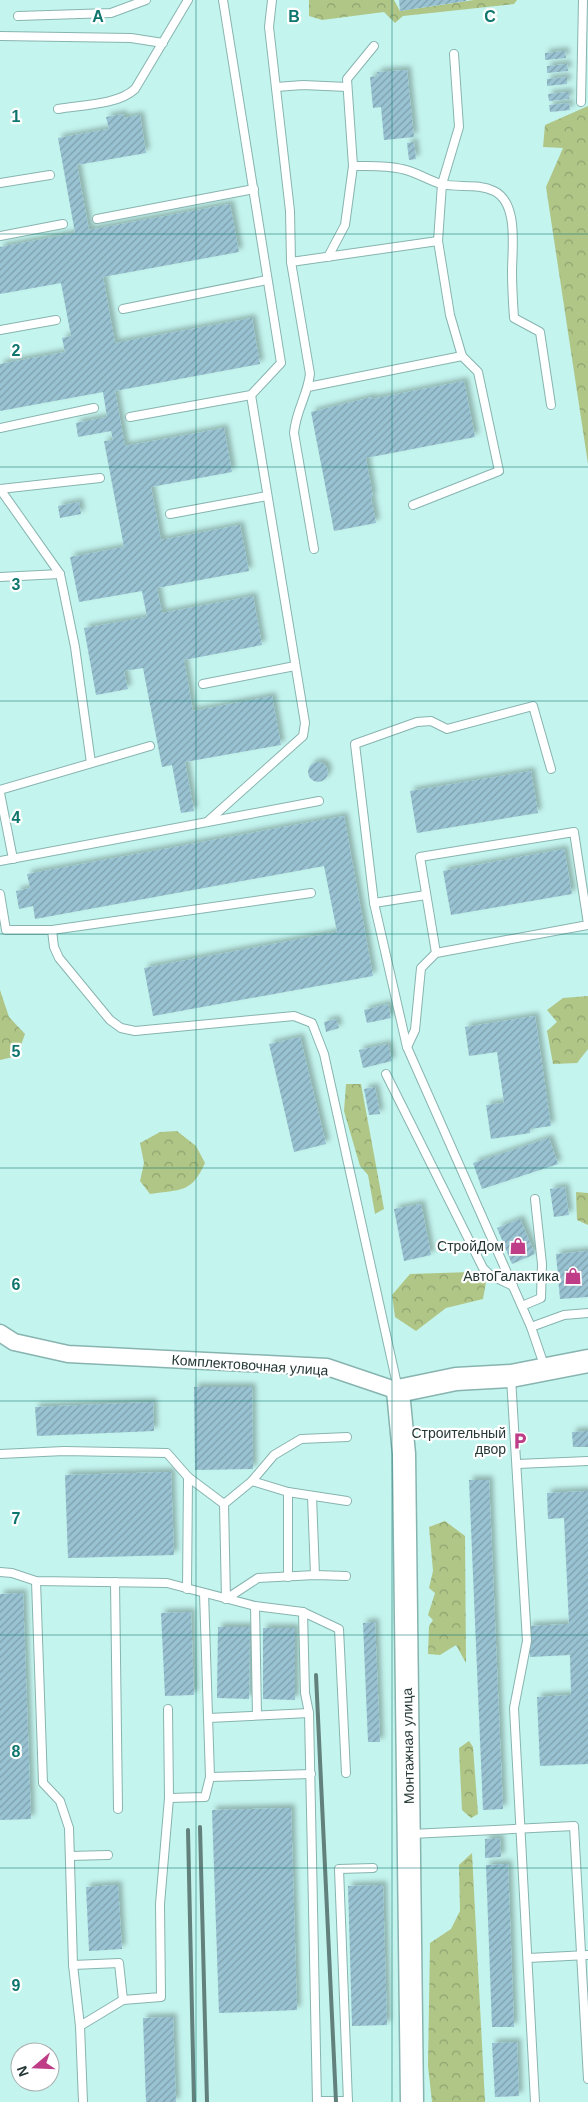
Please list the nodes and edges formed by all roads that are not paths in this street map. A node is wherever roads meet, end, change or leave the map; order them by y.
1 (122, 0) edge
2 (146, 0) edge
3 (188, 0) edge
4 (223, 0) edge
5 (272, 0) edge
6 (582, 0) edge
7 (123, 10) junction
8 (18, 16) dead end
9 (0, 36) edge
10 (163, 43) junction
11 (374, 46) dead end
12 (454, 54) dead end
13 (276, 87) junction
14 (347, 87) junction
15 (581, 102) dead end
16 (58, 109) dead end
17 (353, 166) junction
18 (50, 175) dead end
19 (0, 183) edge
20 (442, 184) junction
21 (254, 189) junction
22 (97, 220) dead end
23 (63, 224) dead end
24 (0, 236) edge
25 (438, 241) junction
26 (328, 257) junction
27 (291, 262) junction
28 (267, 280) junction
29 (124, 309) dead end
30 (56, 320) dead end
31 (0, 330) edge
32 (462, 356) junction
33 (308, 387) junction
34 (251, 395) junction
35 (551, 405) dead end
36 (94, 408) dead end
37 (130, 417) dead end
38 (0, 428) edge
39 (100, 478) dead end
40 (0, 489) edge
41 (267, 496) junction
42 (413, 505) dead end
43 (170, 514) dead end
44 (314, 548) dead end
45 (60, 574) junction
46 (0, 577) edge
47 (295, 666) junction
48 (203, 684) dead end
49 (150, 746) dead end
50 (91, 763) junction
51 (551, 769) dead end
52 (0, 792) edge
53 (319, 801) dead end
54 (207, 822) junction
55 (13, 859) junction
56 (0, 861) edge
57 (311, 893) dead end
58 (0, 894) edge
59 (426, 895) junction
60 (374, 903) junction
61 (588, 925) edge
62 (3, 930) edge
63 (52, 930) junction
64 (436, 953) junction
65 (407, 1047) junction
66 (386, 1074) dead end
67 (535, 1199) dead end
68 (513, 1286) junction
69 (522, 1306) junction
70 (588, 1314) edge
71 (531, 1327) junction
72 (0, 1333) edge
73 (588, 1361) edge
74 (545, 1368) junction
75 (511, 1376) junction
76 (398, 1390) junction
77 (347, 1437) dead end
78 (0, 1454) edge
79 (588, 1461) edge
80 (518, 1464) junction
81 (188, 1477) junction
82 (252, 1481) junction
83 (288, 1492) junction
84 (312, 1496) junction
85 (347, 1501) dead end
86 (224, 1504) junction
87 (0, 1572) edge
88 (315, 1575) junction
89 (346, 1576) dead end
90 (288, 1577) junction
91 (36, 1581) junction
92 (116, 1582) junction
93 (187, 1589) junction
94 (204, 1593) junction
95 (226, 1599) junction
96 (255, 1606) junction
97 (303, 1612) junction
98 (168, 1709) dead end
99 (309, 1713) junction
100 (257, 1715) junction
101 (209, 1718) junction
102 (346, 1773) dead end
103 (311, 1774) junction
104 (210, 1777) junction
105 (169, 1798) junction
106 (118, 1809) dead end
107 (521, 1828) junction
108 (409, 1834) junction
109 (108, 1855) dead end
110 (70, 1856) junction
111 (373, 1868) dead end
112 (584, 1956) edge
113 (528, 1958) junction
114 (73, 1965) junction
115 (123, 2000) junction
116 (80, 2026) junction
117 (588, 2079) edge
118 (82, 2102) edge
119 (318, 2102) edge
120 (348, 2102) edge
121 (412, 2102) edge
122 (535, 2102) edge

1 - 7 lane
2 - 7 lane
3 - 10 lane
4 - 21 lane
5 - 13 lane
6 - 15 lane
7 - 8 lane
9 - 10 lane
10 - 16 lane
11 - 14 lane
12 - 20 lane
13 - 14 lane
13 - 27 lane
14 - 17 lane
17 - 20 lane
17 - 26 lane
18 - 19 lane
20 - 25 lane
20 - 35 lane
21 - 22 lane
21 - 28 lane
23 - 24 lane
25 - 26 lane
25 - 32 lane
26 - 27 lane
27 - 33 lane
28 - 29 lane
28 - 34 lane
30 - 31 lane
32 - 33 lane
32 - 42 lane
33 - 44 lane
34 - 37 lane
34 - 41 lane
36 - 38 lane
39 - 40 lane
40 - 45 lane
41 - 43 lane
41 - 47 lane
45 - 46 lane
45 - 50 lane
47 - 48 lane
47 - 54 lane
49 - 50 lane
50 - 52 lane
51 - 60 lane
52 - 55 lane
53 - 54 lane
54 - 55 lane
55 - 56 lane
57 - 63 lane
58 - 62 lane
59 - 60 lane
59 - 61 lane
59 - 64 lane
60 - 65 lane
61 - 64 lane
62 - 63 lane
63 - 76 lane
64 - 65 lane
65 - 68 lane
66 - 68 lane
67 - 69 lane
68 - 69 lane
69 - 71 lane
70 - 71 lane
71 - 74 lane
72 - 76 street, Комплектовочная улица
73 - 74 street, Комплектовочная улица
74 - 75 street, Комплектовочная улица
75 - 76 street, Комплектовочная улица
75 - 80 lane
76 - 108 street, Монтажная улица
77 - 82 lane
78 - 81 lane
79 - 80 lane
80 - 107 lane
81 - 86 lane
81 - 93 lane
82 - 83 lane
82 - 86 lane
83 - 84 lane
83 - 90 lane
84 - 85 lane
84 - 88 lane
86 - 95 lane
87 - 91 lane
88 - 89 lane
88 - 90 lane
90 - 95 lane
91 - 92 lane
91 - 110 lane
92 - 93 lane
92 - 106 lane
93 - 94 lane
94 - 95 lane
94 - 101 lane
95 - 96 lane
96 - 97 lane
96 - 100 lane
97 - 99 lane
97 - 102 lane
98 - 105 lane
99 - 100 lane
99 - 103 lane
100 - 101 lane
101 - 104 lane
103 - 104 lane
103 - 119 lane
104 - 105 lane
105 - 115 lane
107 - 108 lane
107 - 112 lane
107 - 113 lane
108 - 121 street, Монтажная улица
109 - 110 lane
110 - 114 lane
111 - 120 lane
112 - 113 lane
112 - 117 lane
113 - 122 lane
114 - 115 lane
114 - 116 lane
115 - 116 lane
116 - 118 lane
119 - 120 lane

